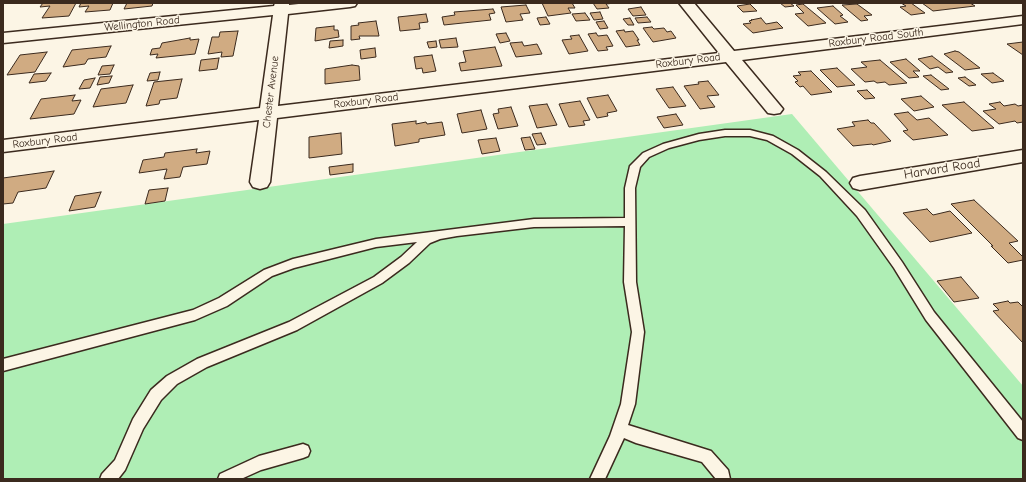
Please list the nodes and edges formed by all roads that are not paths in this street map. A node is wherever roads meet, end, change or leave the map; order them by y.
1 (350, 3) edge
2 (686, 3) edge
3 (282, 6) edge
4 (1023, 20) edge
5 (3, 38) edge
6 (730, 56) junction
7 (774, 109) dead end
8 (269, 113) junction
9 (3, 146) edge
10 (1023, 156) edge
11 (260, 182) dead end
12 (860, 182) dead end
13 (630, 222) junction
14 (438, 235) junction
15 (3, 365) edge
16 (620, 429) junction
17 (1023, 433) edge
18 (303, 451) dead end
19 (107, 479) edge
20 (225, 479) edge
21 (597, 479) edge
22 (723, 479) edge

1 - 3 street, Wellington Road
2 - 6 street
3 - 5 street, Wellington Road
3 - 8 street, Chester Avenue
4 - 6 street, Roxbury Road South
6 - 7 street
6 - 8 street, Roxbury Road
8 - 9 street, Roxbury Road
8 - 11 street, Chester Avenue
10 - 12 street, Harvard Road
13 - 14 lane
13 - 16 lane
13 - 17 lane
14 - 15 lane
14 - 19 lane
16 - 21 lane
16 - 22 lane
18 - 20 lane

